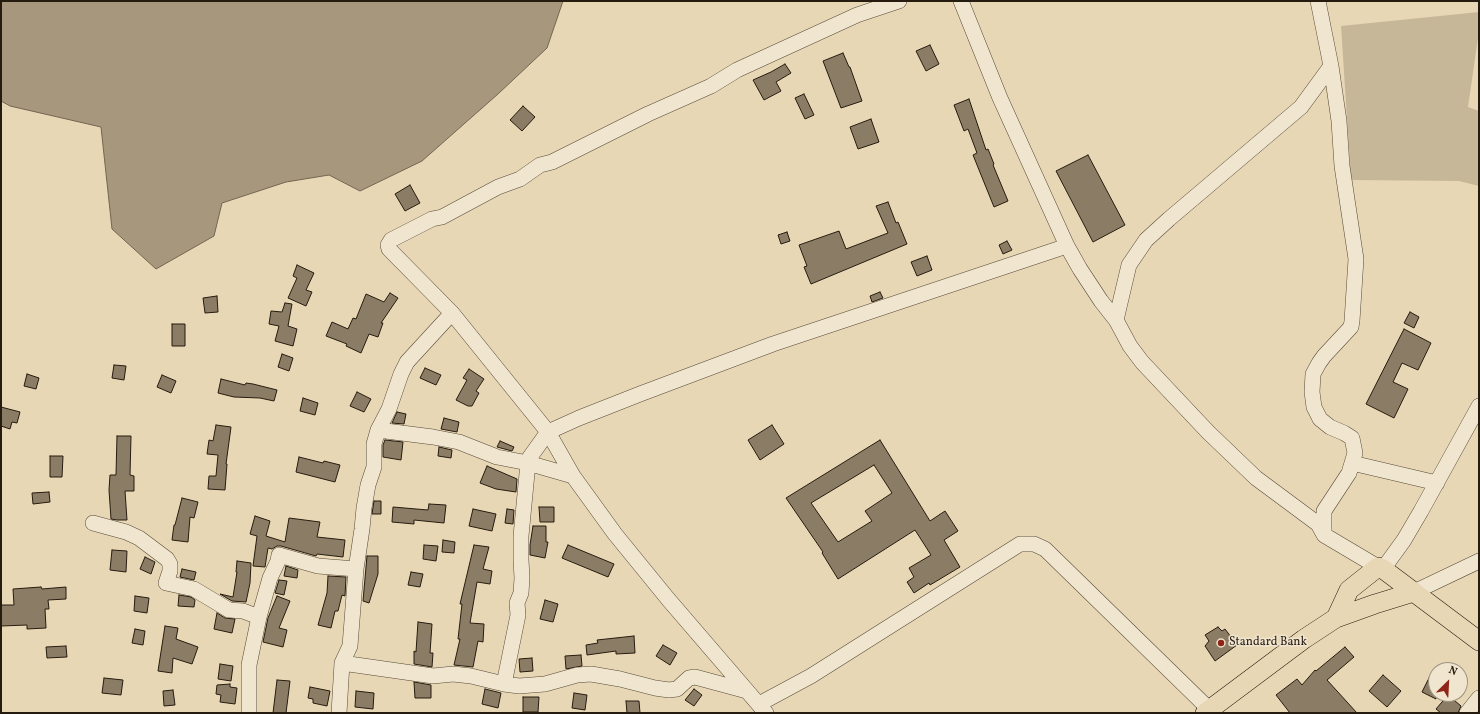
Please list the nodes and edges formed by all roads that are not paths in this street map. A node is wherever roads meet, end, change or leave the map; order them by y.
1 (899, 1) edge
2 (961, 1) edge
3 (1318, 1) edge
4 (1331, 66) junction
5 (1067, 246) junction
6 (452, 313) junction
7 (1116, 320) junction
8 (1479, 406) edge
9 (378, 430) junction
10 (548, 432) junction
11 (528, 463) junction
12 (1352, 464) junction
13 (573, 476) junction
14 (1437, 483) junction
15 (93, 523) dead end
16 (1324, 535) junction
17 (1479, 561) edge
18 (1381, 568) junction
19 (356, 569) junction
20 (1414, 592) junction
21 (259, 617) junction
22 (1336, 618) junction
23 (1479, 641) edge
24 (342, 663) junction
25 (504, 684) junction
26 (747, 690) junction
27 (1479, 698) edge
28 (763, 709) edge
29 (1214, 710) edge
30 (250, 713) edge
31 (339, 713) edge
32 (1467, 713) edge

1 - 6 street
2 - 5 street
3 - 4 street
4 - 7 street
4 - 12 street
5 - 7 street
5 - 10 street
6 - 9 street
6 - 10 street
7 - 16 street
8 - 14 street
9 - 11 street
9 - 19 street
10 - 11 street
10 - 13 street
11 - 13 street
11 - 25 street
12 - 14 street
12 - 16 street
13 - 26 street
14 - 18 street
15 - 21 street
16 - 18 street
17 - 20 street
18 - 20 main road
18 - 22 main road
19 - 21 street
19 - 24 street
20 - 22 main road
20 - 23 main road
21 - 30 street
22 - 29 main road
24 - 25 street
24 - 31 street
25 - 26 street
26 - 28 street
27 - 32 street
28 - 29 street

